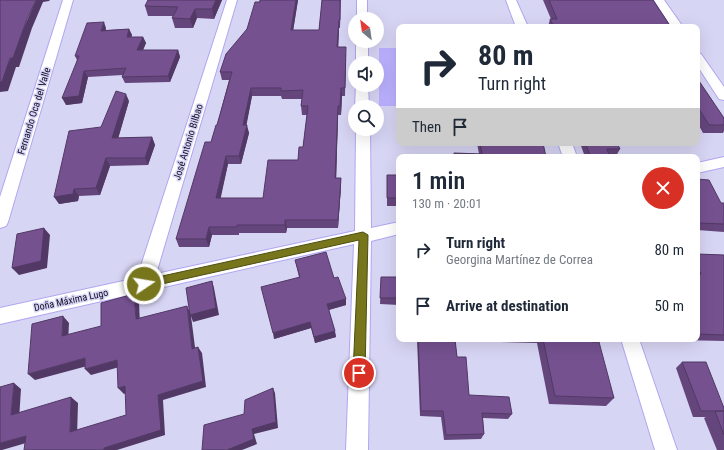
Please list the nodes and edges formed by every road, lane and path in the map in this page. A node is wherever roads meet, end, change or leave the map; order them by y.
1 (68, 0) edge
2 (232, 0) edge
3 (362, 0) edge
4 (512, 0) edge
5 (659, 0) edge
6 (362, 12) edge
7 (521, 24) edge
8 (675, 24) edge
9 (700, 60) edge
10 (724, 96) edge
11 (363, 136) edge
12 (724, 162) edge
13 (700, 167) edge
14 (0, 222) edge
15 (396, 229) edge
16 (363, 235) junction
17 (144, 284) junction
18 (0, 316) edge
19 (631, 342) edge
20 (357, 450) edge
21 (666, 450) edge

1 - 14 street, Fernando Oca del Valle
2 - 17 street, José Antonio Bilbao
3 - 6 street
4 - 7 street
5 - 8 street
9 - 10 street
11 - 16 street
12 - 13 street
15 - 16 street, Doña Máxima Lugo
16 - 17 street, Doña Máxima Lugo
16 - 20 street
17 - 18 street, Doña Máxima Lugo
19 - 21 street

